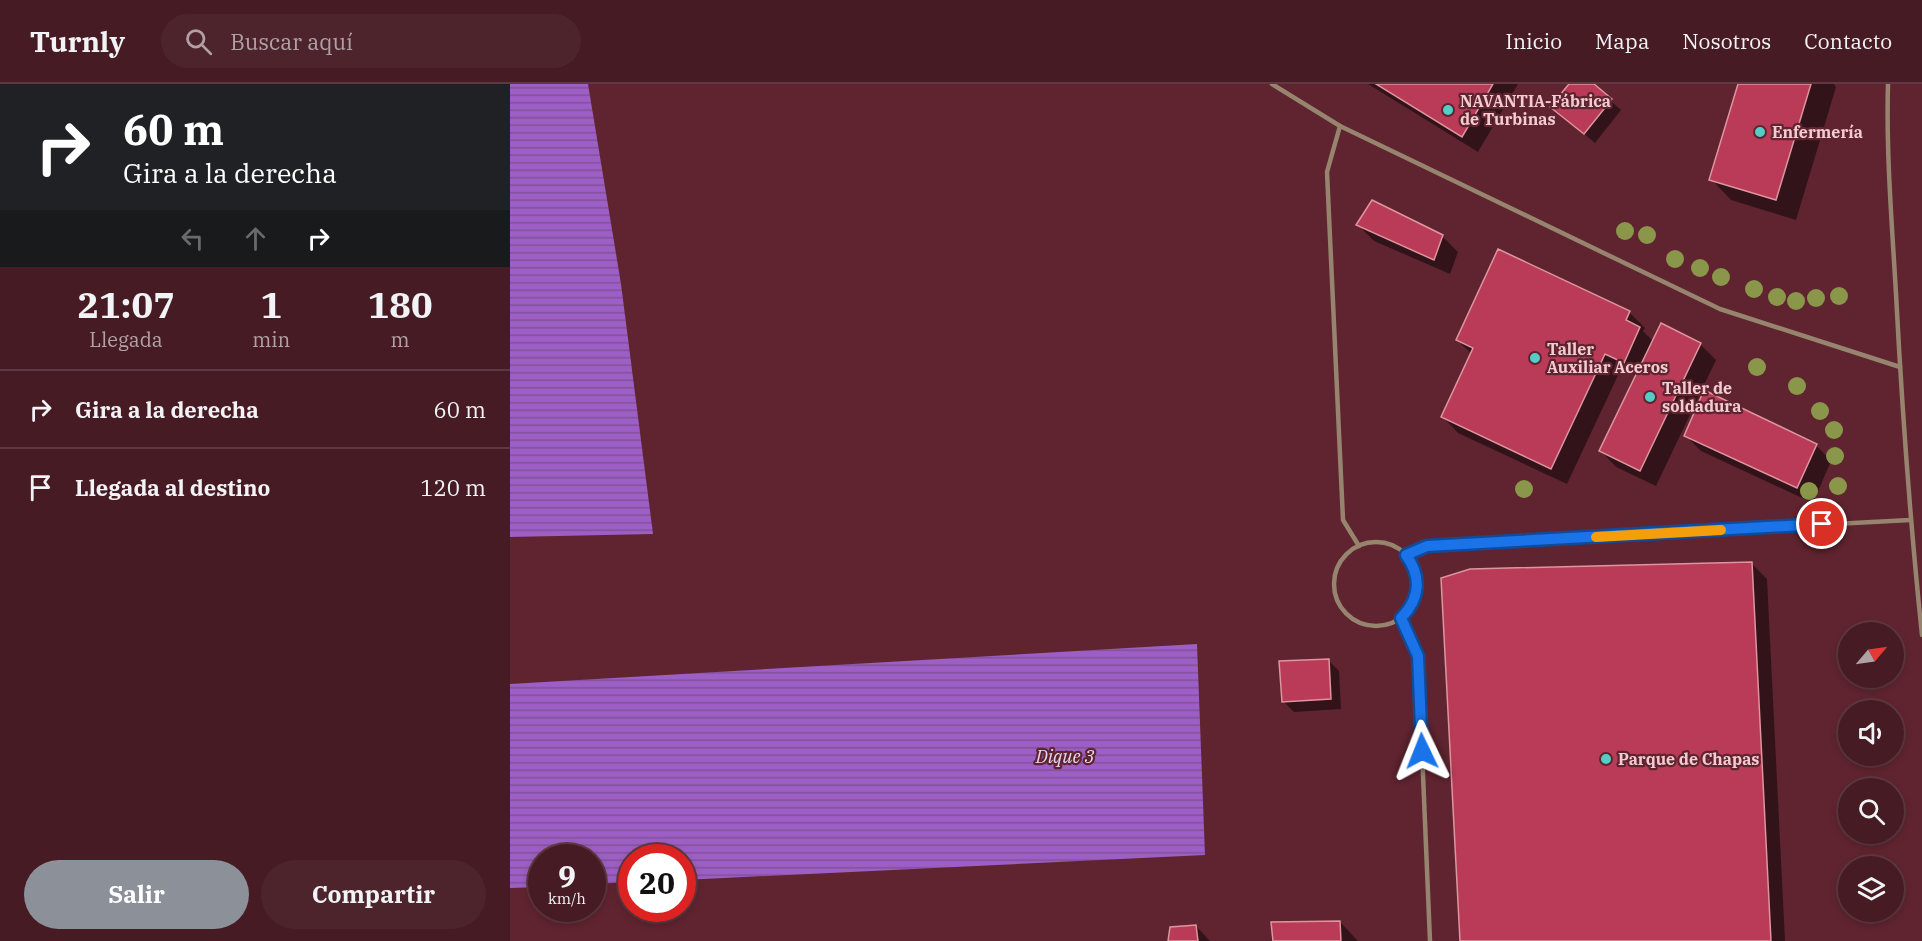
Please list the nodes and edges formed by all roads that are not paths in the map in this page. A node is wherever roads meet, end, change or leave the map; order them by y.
1 (1272, 84) edge
2 (1888, 84) edge
3 (1340, 126) junction
4 (1900, 367) junction
5 (1910, 520) junction
6 (1359, 546) junction
7 (1406, 555) junction
8 (1401, 618) junction
9 (1922, 635) edge
10 (1430, 941) edge

1 - 3 lane
2 - 4 lane
3 - 4 lane
3 - 6 lane
4 - 5 lane
5 - 7 lane
5 - 9 lane
6 - 7 lane
6 - 8 lane
7 - 8 lane
8 - 10 lane

